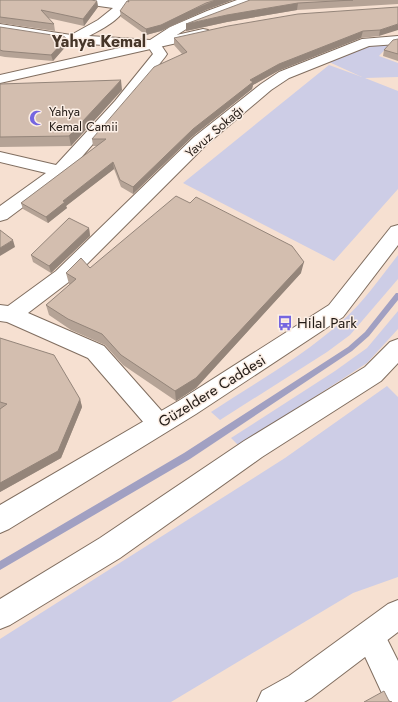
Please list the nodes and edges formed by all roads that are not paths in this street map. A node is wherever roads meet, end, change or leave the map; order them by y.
1 (85, 0) edge
2 (249, 0) edge
3 (122, 2) edge
4 (0, 28) edge
5 (213, 30) edge
6 (73, 39) junction
7 (398, 40) edge
8 (153, 44) junction
9 (0, 79) edge
10 (0, 157) edge
11 (60, 171) junction
12 (0, 215) edge
13 (398, 232) edge
14 (6, 314) edge
15 (398, 348) edge
16 (160, 424) junction
17 (0, 520) edge
18 (398, 614) edge
19 (0, 615) edge
20 (370, 635) junction
21 (398, 694) edge
22 (273, 702) edge

1 - 3 street
2 - 8 street
3 - 6 street
4 - 6 street
5 - 8 street
6 - 8 street
7 - 14 street, Yavuz Sokağı
8 - 9 street
8 - 11 street
10 - 11 street
11 - 12 street
13 - 16 street, Güzeldere Caddesi
14 - 16 street
15 - 19 street
16 - 17 street, Güzeldere Caddesi
18 - 20 street
20 - 21 street
20 - 22 street

